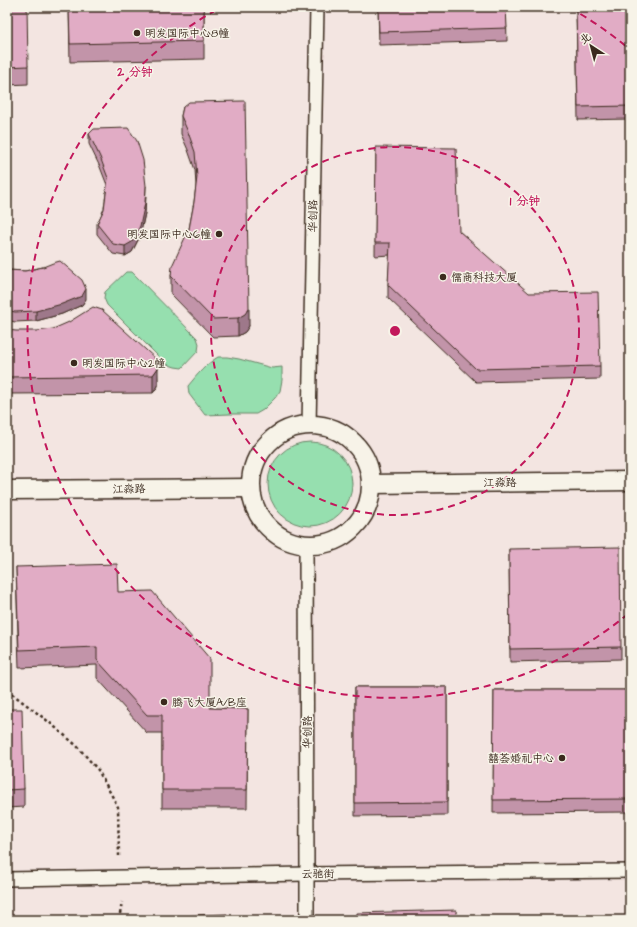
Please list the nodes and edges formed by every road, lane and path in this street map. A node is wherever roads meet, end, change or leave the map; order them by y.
1 (317, 7) edge
2 (309, 426) junction
3 (630, 481) edge
4 (371, 484) junction
5 (251, 488) junction
6 (7, 490) edge
7 (306, 545) junction
8 (7, 690) edge
9 (119, 856) dead end
10 (630, 871) edge
11 (308, 874) junction
12 (7, 879) edge
13 (122, 902) dead end
14 (119, 920) edge
15 (307, 920) edge

1 - 2 street, 华创路
2 - 4 street
2 - 5 street
3 - 4 street, 江淼路
4 - 7 street
5 - 6 street, 江淼路
5 - 7 street
7 - 11 street, 华创路
8 - 9 path
10 - 11 street, 云驰街
11 - 12 street, 云驰街
11 - 15 street, 华创路
13 - 14 path

